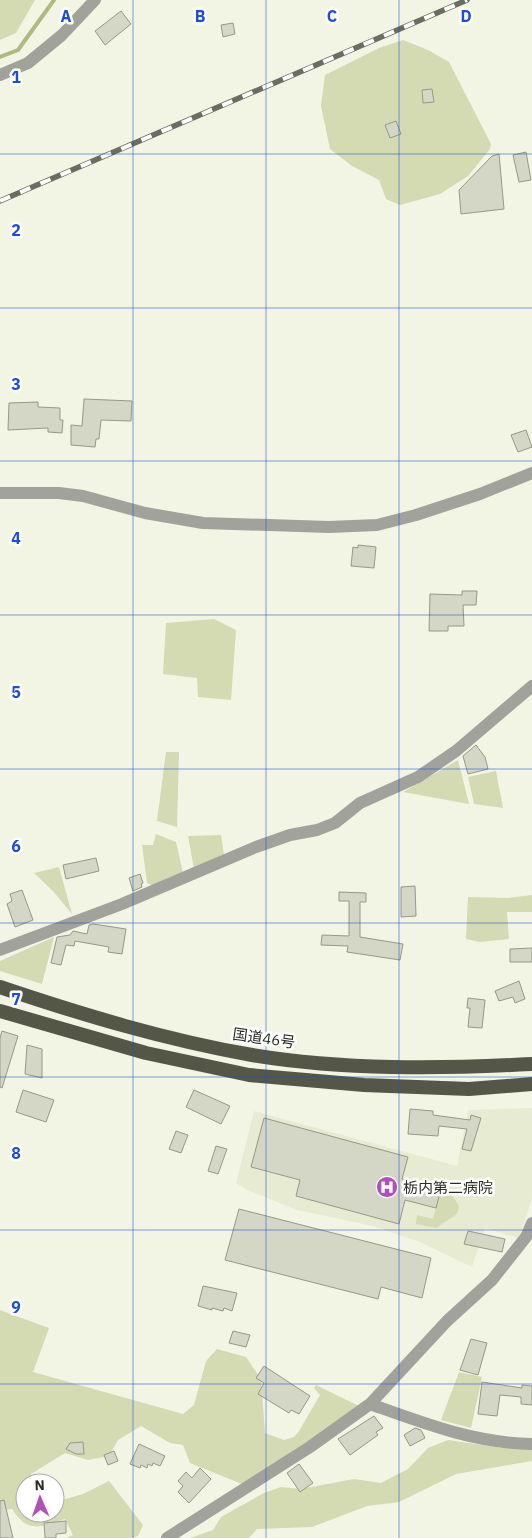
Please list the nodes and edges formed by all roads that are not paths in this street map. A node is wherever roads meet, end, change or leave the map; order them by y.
1 (95, 0) edge
2 (0, 75) edge
3 (532, 473) edge
4 (0, 493) edge
5 (532, 686) edge
6 (0, 950) edge
7 (0, 987) edge
8 (0, 1011) edge
9 (532, 1064) edge
10 (532, 1084) edge
11 (532, 1223) edge
12 (370, 1404) junction
13 (532, 1444) edge
14 (166, 1538) edge

1 - 2 street
3 - 4 street
5 - 6 street
7 - 9 highway, 国道46号
8 - 10 highway
11 - 12 street
12 - 13 street
12 - 14 street

